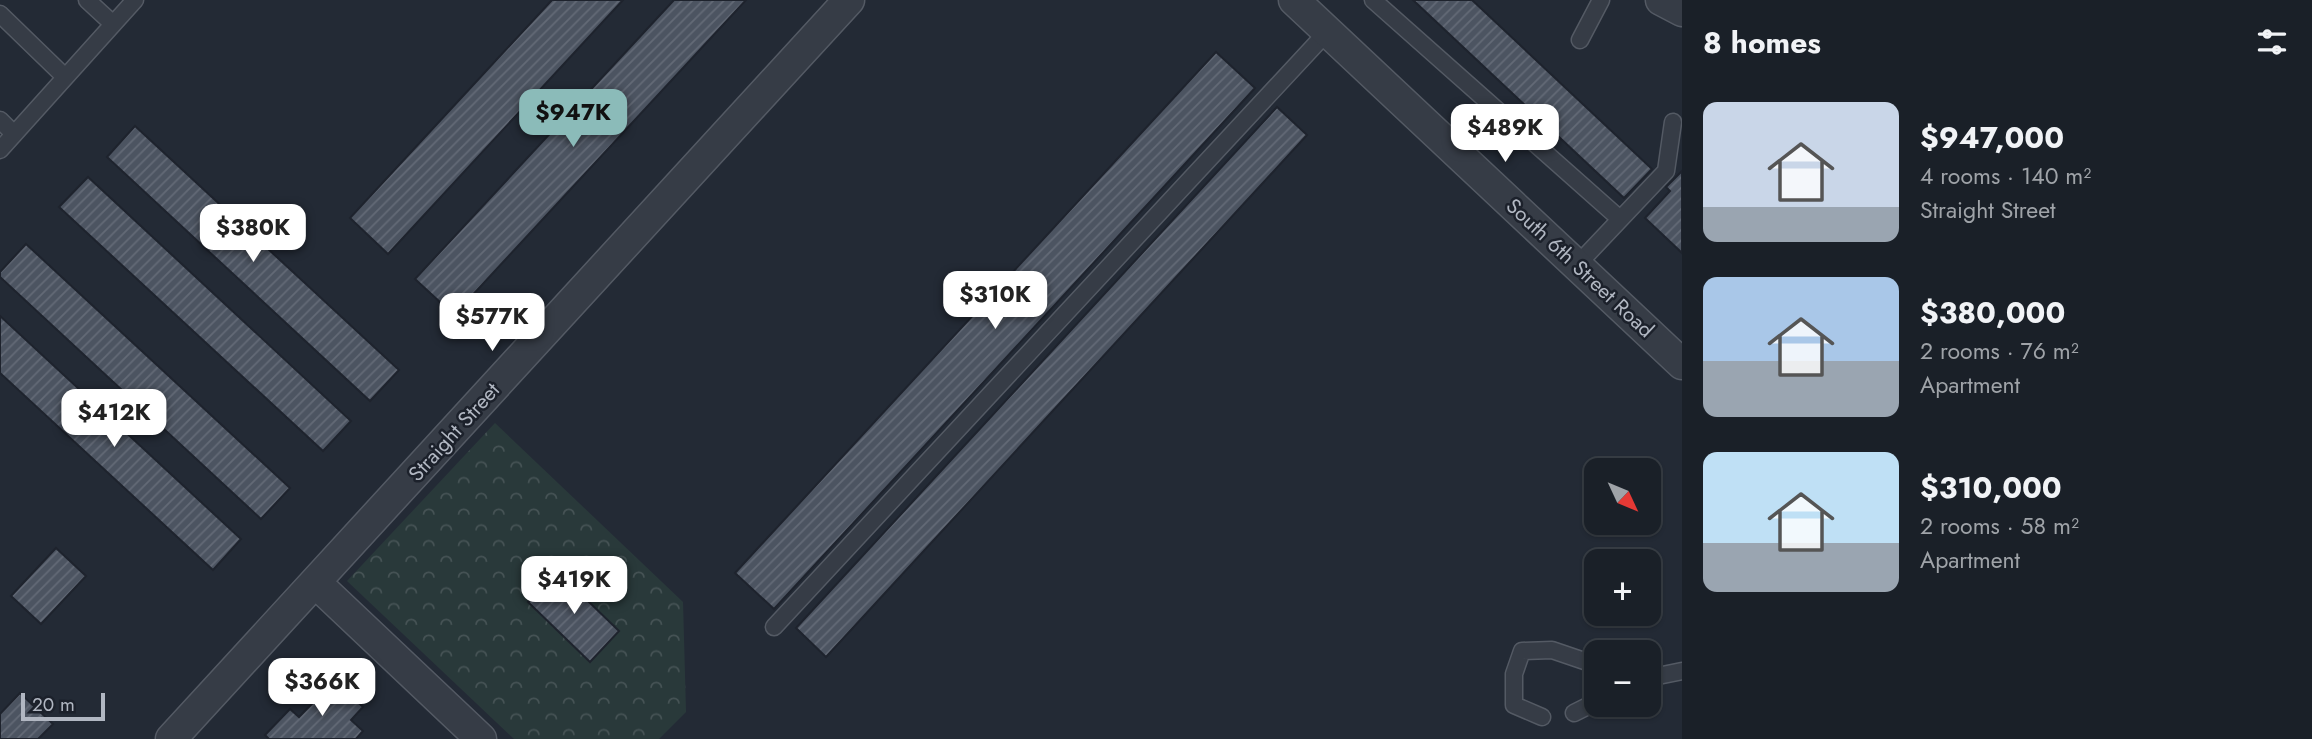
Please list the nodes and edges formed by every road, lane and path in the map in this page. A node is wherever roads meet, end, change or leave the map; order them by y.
1 (87, 0) edge
2 (135, 0) edge
3 (849, 0) edge
4 (1294, 0) edge
5 (1373, 0) edge
6 (1601, 0) edge
7 (1661, 0) edge
8 (1682, 11) edge
9 (0, 14) edge
10 (113, 24) junction
11 (1328, 31) junction
12 (1580, 40) dead end
13 (65, 77) junction
14 (0, 120) edge
15 (1672, 122) dead end
16 (14, 134) junction
17 (0, 150) edge
18 (1620, 219) junction
19 (1577, 265) junction
20 (1682, 364) edge
21 (316, 583) junction
22 (774, 627) dead end
23 (1584, 661) edge
24 (1682, 670) edge
25 (1661, 675) edge
26 (1584, 708) edge
27 (1574, 713) dead end
28 (1542, 717) dead end
29 (171, 739) edge
30 (481, 739) edge

1 - 10 lane
2 - 10 lane
3 - 21 street, Straight Street
4 - 11 street, South 6th Street Road
5 - 18 lane
6 - 12 lane
7 - 8 street
9 - 13 lane
10 - 13 lane
11 - 19 street, South 6th Street Road
11 - 22 lane
13 - 16 lane
14 - 16 lane
15 - 18 lane
16 - 17 lane
18 - 19 lane
19 - 20 street, South 6th Street Road
21 - 29 street, Straight Street
21 - 30 street
23 - 28 lane
24 - 25 lane
26 - 27 lane

